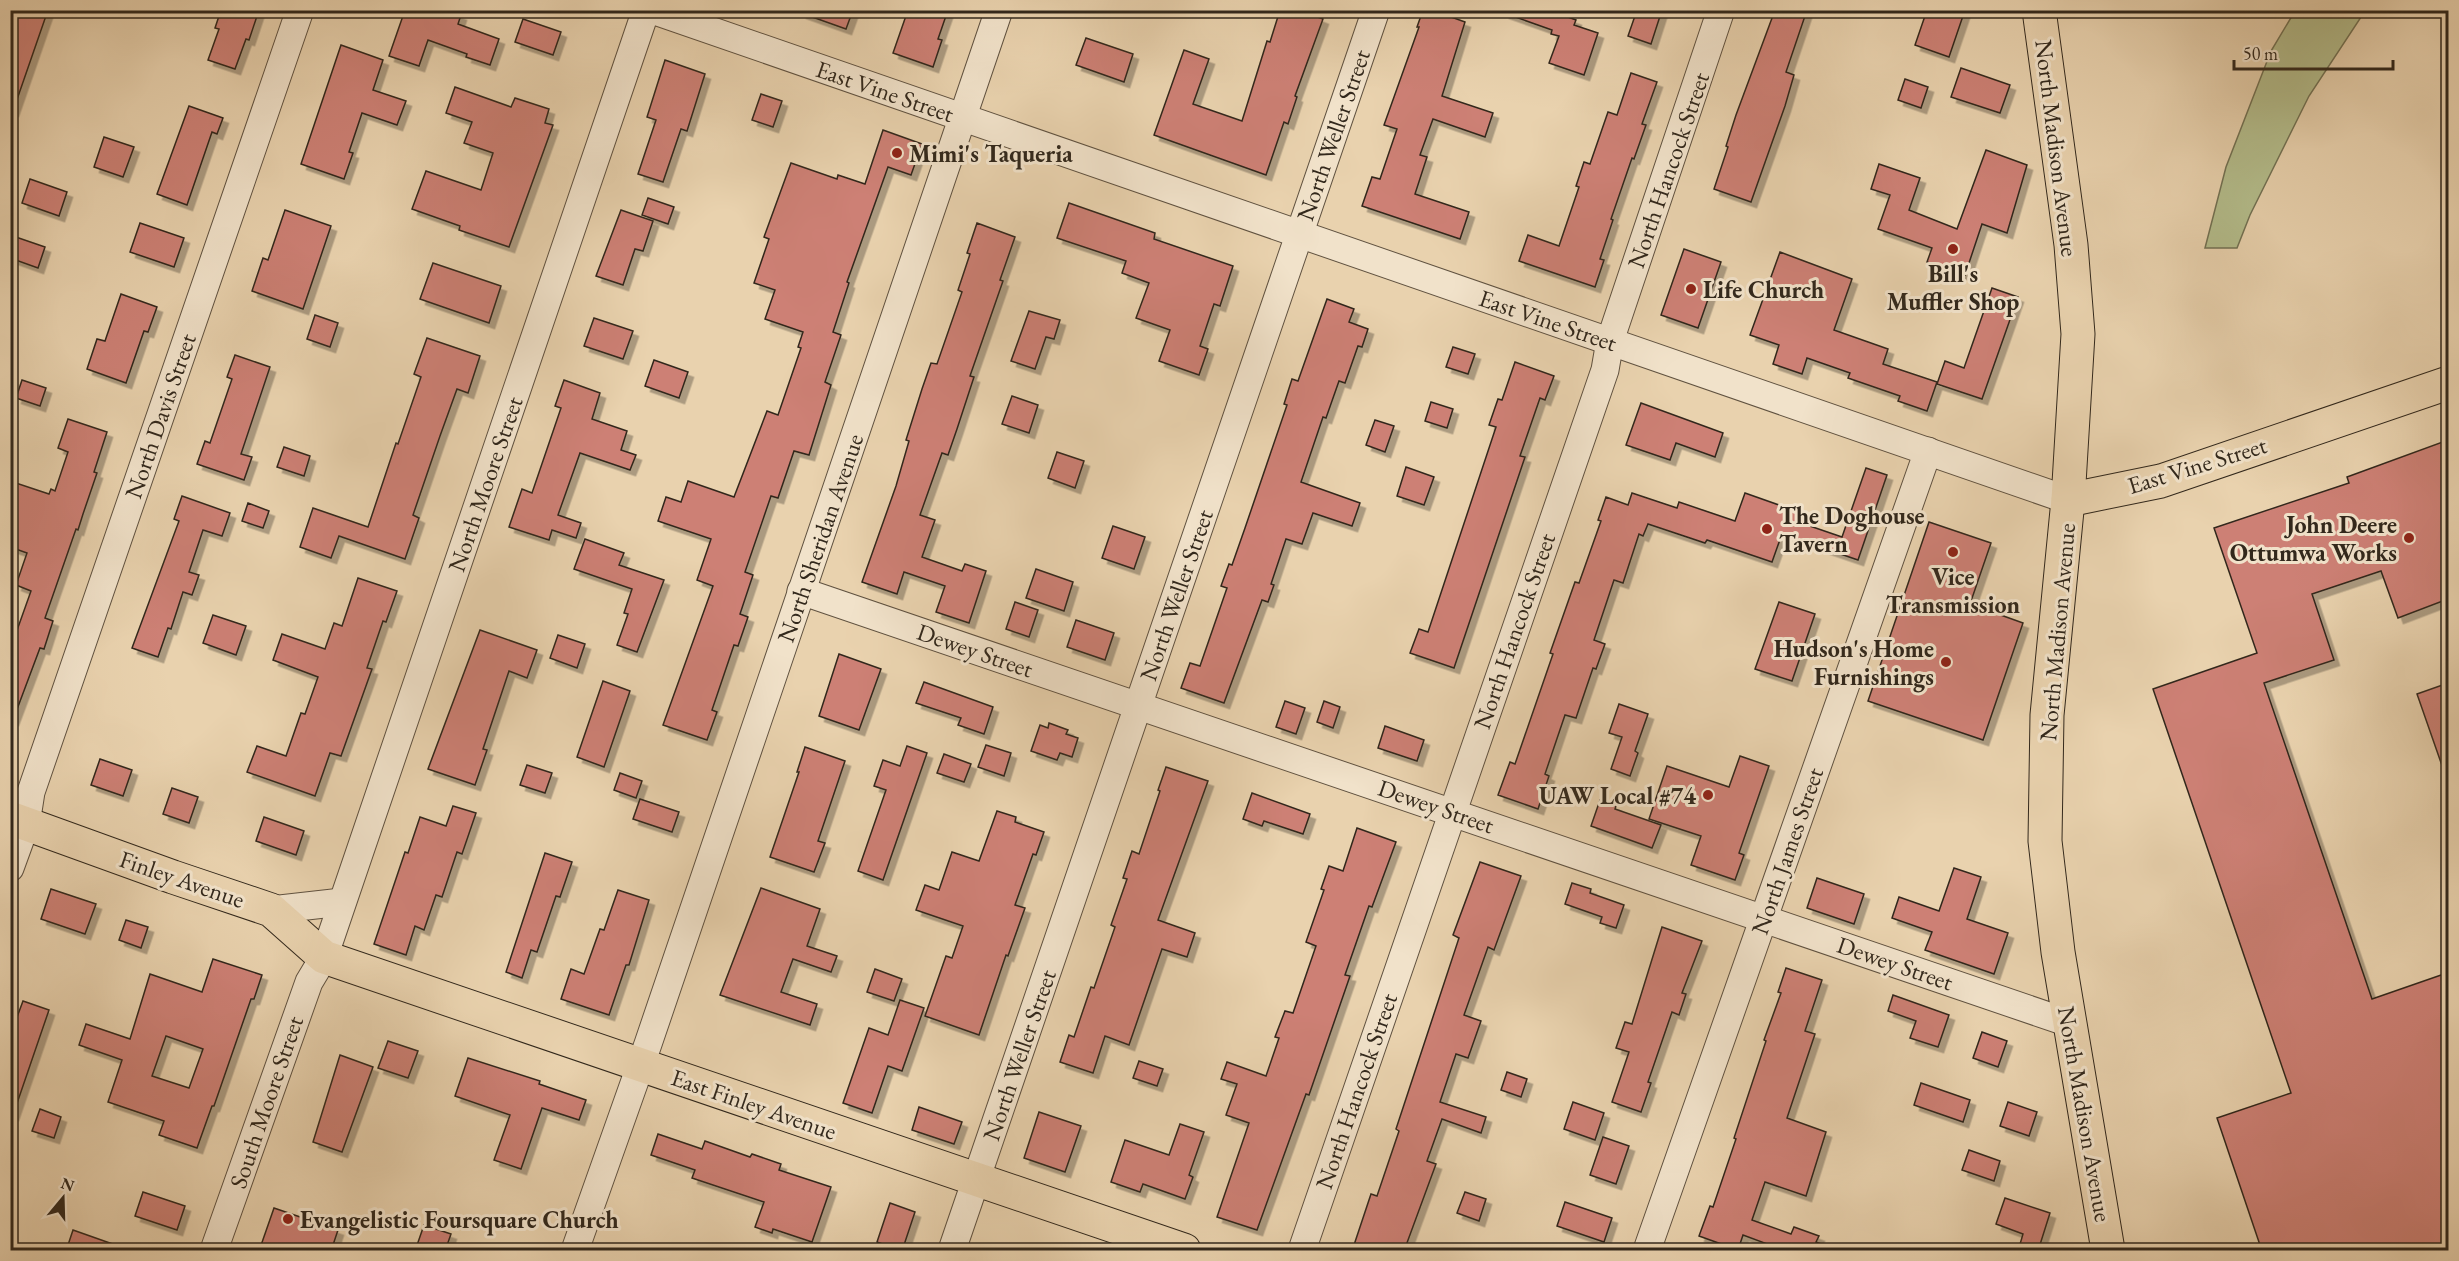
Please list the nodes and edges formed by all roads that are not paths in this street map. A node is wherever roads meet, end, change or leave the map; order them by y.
1 (300, 10) edge
2 (645, 10) edge
3 (652, 10) edge
4 (999, 10) edge
5 (1376, 10) edge
6 (1721, 10) edge
7 (2039, 10) edge
8 (963, 118) junction
9 (1299, 234) junction
10 (1610, 341) junction
11 (2448, 382) edge
12 (1928, 451) junction
13 (2068, 500) junction
14 (801, 591) junction
15 (1138, 705) junction
16 (1451, 811) junction
17 (18, 821) edge
18 (10, 868) edge
19 (342, 902) junction
20 (271, 910) junction
21 (1764, 918) junction
22 (324, 957) junction
23 (2069, 1023) junction
24 (640, 1065) junction
25 (976, 1180) junction
26 (214, 1251) edge
27 (575, 1251) edge
28 (952, 1251) edge
29 (1184, 1251) edge
30 (1302, 1251) edge
31 (1647, 1251) edge
32 (2108, 1251) edge

1 - 17 street, North Davis Street
2 - 19 street, North Moore Street
3 - 8 street, East Vine Street
4 - 8 street, North Sheridan Avenue
5 - 9 street, North Weller Street
6 - 10 street, North Hancock Street
7 - 13 main road, North Madison Avenue
8 - 9 street, East Vine Street
8 - 14 street, North Sheridan Avenue
9 - 10 street, East Vine Street
9 - 15 street, North Weller Street
10 - 12 street, East Vine Street
10 - 16 street, North Hancock Street
11 - 13 main road, East Vine Street
12 - 13 street, East Vine Street
12 - 21 street, North James Street
13 - 23 main road, North Madison Avenue
14 - 15 street, Dewey Street
14 - 24 street, North Sheridan Avenue
15 - 16 street, Dewey Street
15 - 25 street, North Weller Street
16 - 21 street, Dewey Street
16 - 30 street, North Hancock Street
17 - 18 street, North Davis Street
17 - 20 main road, Finley Avenue
19 - 20 street
19 - 22 street, North Moore Street
20 - 22 main road, Finley Avenue
21 - 23 street, Dewey Street
21 - 31 street, North James Street
22 - 24 main road, East Finley Avenue
22 - 26 street, South Moore Street
23 - 32 main road, North Madison Avenue
24 - 25 main road, East Finley Avenue
24 - 27 street, North Sheridan Avenue
25 - 28 street, North Weller Street
25 - 29 main road, East Finley Avenue

